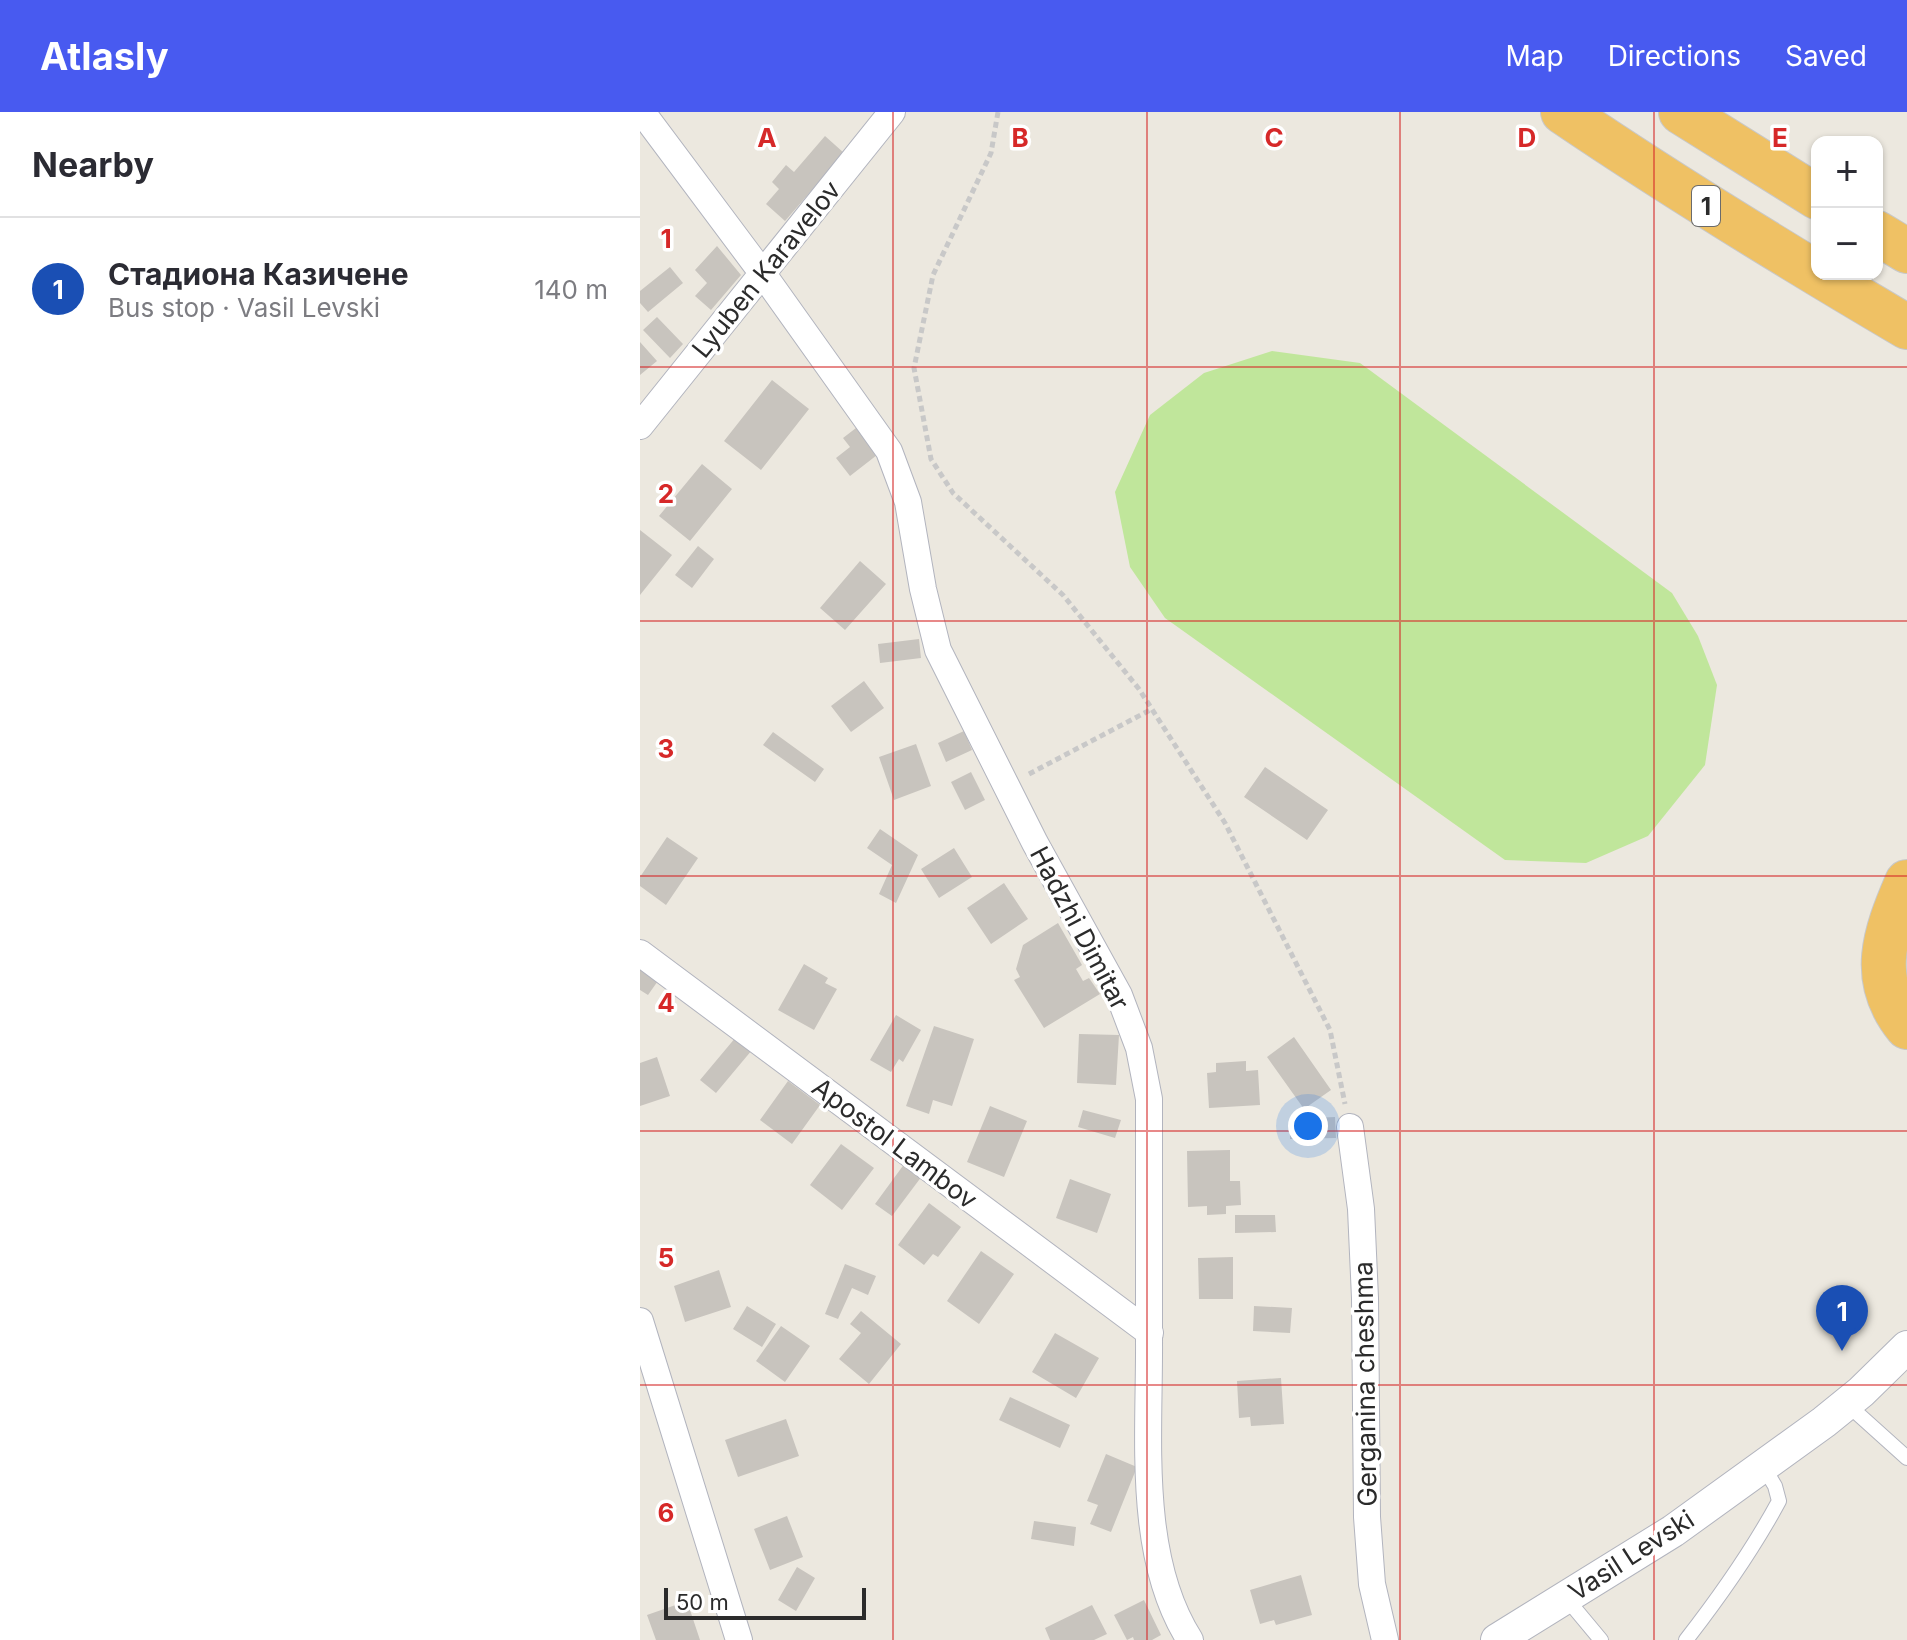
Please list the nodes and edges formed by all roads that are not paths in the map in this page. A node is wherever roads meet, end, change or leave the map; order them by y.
1 (642, 112) edge
2 (892, 112) edge
3 (1563, 112) edge
4 (1681, 112) edge
5 (1811, 193) edge
6 (1883, 237) edge
7 (1907, 251) edge
8 (763, 274) junction
9 (1852, 296) junction
10 (1907, 327) edge
11 (1907, 353) edge
12 (640, 426) edge
13 (1907, 882) edge
14 (640, 953) edge
15 (1907, 1027) edge
16 (1350, 1127) road end
17 (640, 1321) edge
18 (1150, 1333) junction
19 (1907, 1347) edge
20 (1847, 1404) junction
21 (1907, 1458) edge
22 (1763, 1466) junction
23 (1566, 1597) junction
24 (739, 1640) edge
25 (1190, 1640) edge
26 (1385, 1640) edge
27 (1497, 1640) edge
28 (1601, 1640) edge
29 (1686, 1640) edge

1 - 8 street, Hadzhi Dimitar
2 - 8 street, Lyuben Karavelov
3 - 9 highway, 1
4 - 5 highway
6 - 7 highway
8 - 12 street, Lyuben Karavelov
8 - 18 street, Hadzhi Dimitar
9 - 10 highway, 1
9 - 11 highway
13 - 15 highway
14 - 18 street, Apostol Lambov
16 - 26 street, Gerganina cheshma
17 - 24 street
18 - 25 street, Hadzhi Dimitar
19 - 20 street, Vasil Levski
20 - 21 lane
20 - 22 street, Vasil Levski
22 - 23 street, Vasil Levski
22 - 29 lane
23 - 27 street, Vasil Levski
23 - 28 lane

